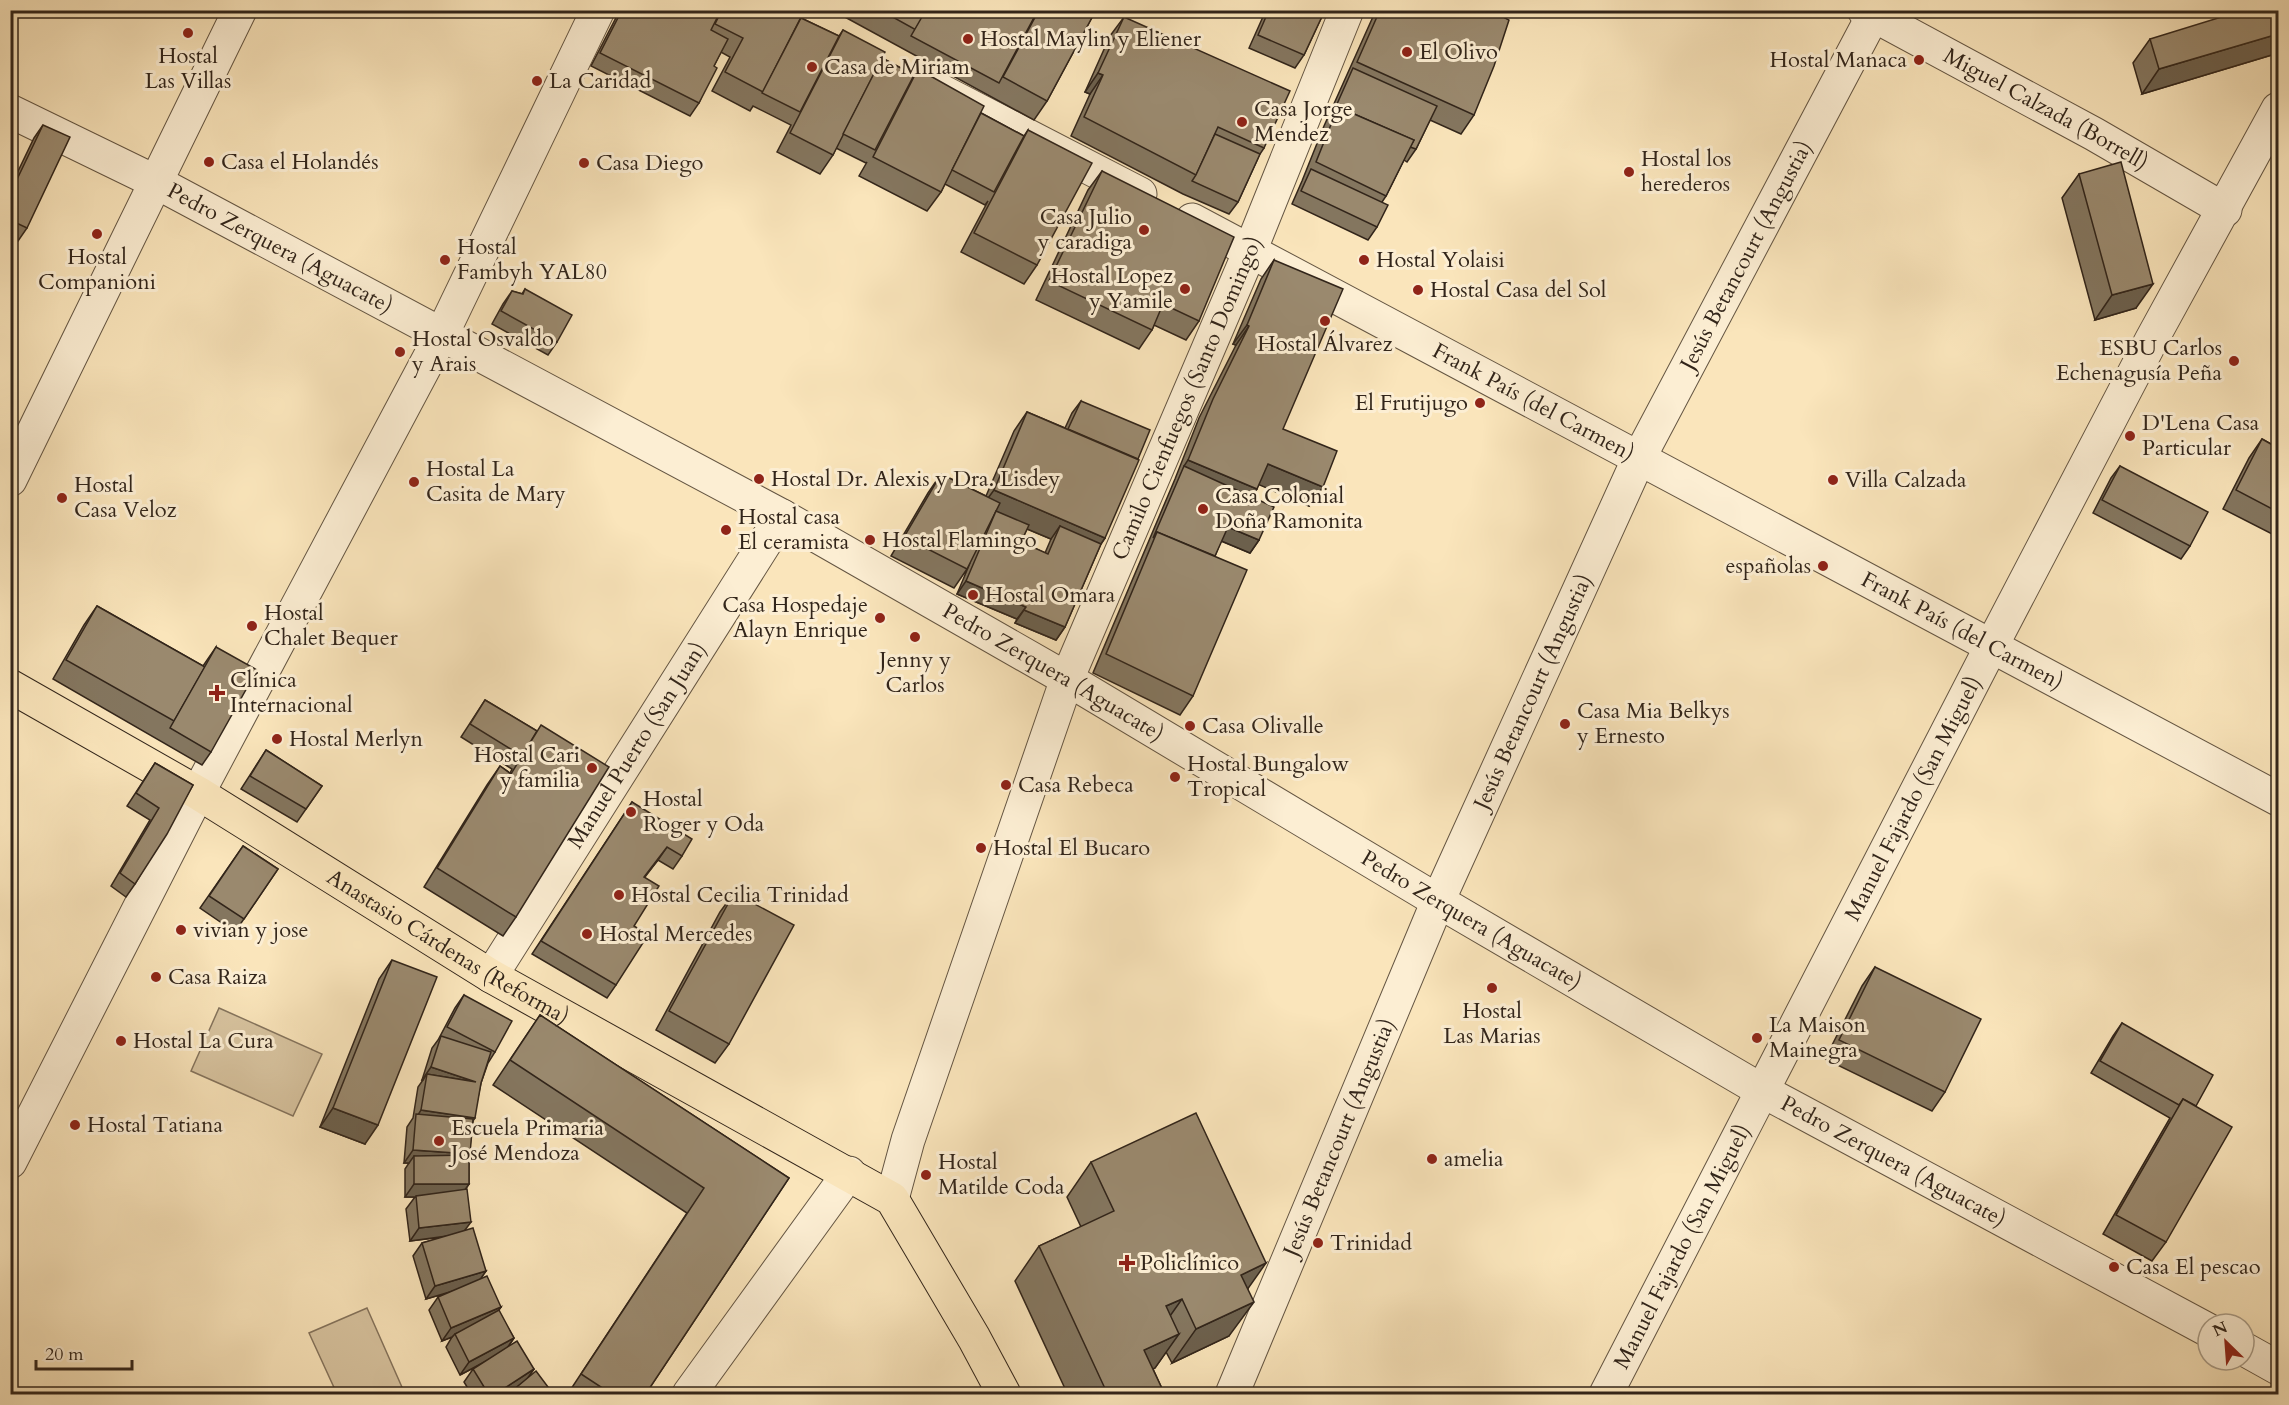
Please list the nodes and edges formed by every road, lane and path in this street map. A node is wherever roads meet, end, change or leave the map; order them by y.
1 (240, 10) edge
2 (598, 10) edge
3 (1347, 10) edge
4 (1871, 12) edge
5 (912, 76) edge
6 (2278, 109) edge
7 (10, 111) edge
8 (156, 182) junction
9 (2225, 210) junction
10 (1250, 250) junction
11 (442, 334) junction
12 (1639, 459) junction
13 (10, 480) edge
14 (782, 516) junction
15 (1991, 647) junction
16 (1067, 679) junction
17 (10, 686) edge
18 (198, 793) junction
19 (2278, 799) edge
20 (1438, 901) junction
21 (491, 976) junction
22 (1761, 1090) junction
23 (10, 1162) edge
24 (849, 1173) junction
25 (892, 1199) junction
26 (2196, 1324) edge
27 (2256, 1356) edge
28 (2278, 1368) edge
29 (1241, 1391) edge
30 (689, 1395) edge
31 (1004, 1395) edge
32 (1606, 1395) edge

1 - 8 street
2 - 11 street
3 - 10 street, Camilo Cienfuegos (Santo Domingo)
4 - 9 street, Miguel Calzada (Borrell)
4 - 12 street, Jesús Betancourt (Angustia)
5 - 10 street, Frank País (del Carmen)
6 - 9 street, Manuel Fajardo (San Miguel)
7 - 8 street, Pedro Zerquera (Aguacate)
8 - 11 street, Pedro Zerquera (Aguacate)
8 - 13 street
9 - 15 street, Manuel Fajardo (San Miguel)
10 - 12 street, Frank País (del Carmen)
10 - 16 street, Camilo Cienfuegos (Santo Domingo)
11 - 14 street, Pedro Zerquera (Aguacate)
11 - 18 street
12 - 15 street, Frank País (del Carmen)
12 - 20 street, Jesús Betancourt (Angustia)
14 - 16 street, Pedro Zerquera (Aguacate)
14 - 21 street, Manuel Puerto (San Juan)
15 - 19 street, Frank País (del Carmen)
15 - 22 street, Manuel Fajardo (San Miguel)
16 - 20 street, Pedro Zerquera (Aguacate)
16 - 25 street, Camilo Cienfuegos (Santo Domingo)
17 - 18 main road, Anastasio Cárdenas (Reforma)
18 - 21 main road, Anastasio Cárdenas (Reforma)
18 - 23 street
20 - 22 street, Pedro Zerquera (Aguacate)
20 - 29 street, Jesús Betancourt (Angustia)
21 - 24 main road, Anastasio Cárdenas (Reforma)
22 - 26 street, Pedro Zerquera (Aguacate)
22 - 32 street, Manuel Fajardo (San Miguel)
24 - 25 main road, Anastasio Cárdenas (Reforma)
24 - 30 street
25 - 31 main road
27 - 28 street

